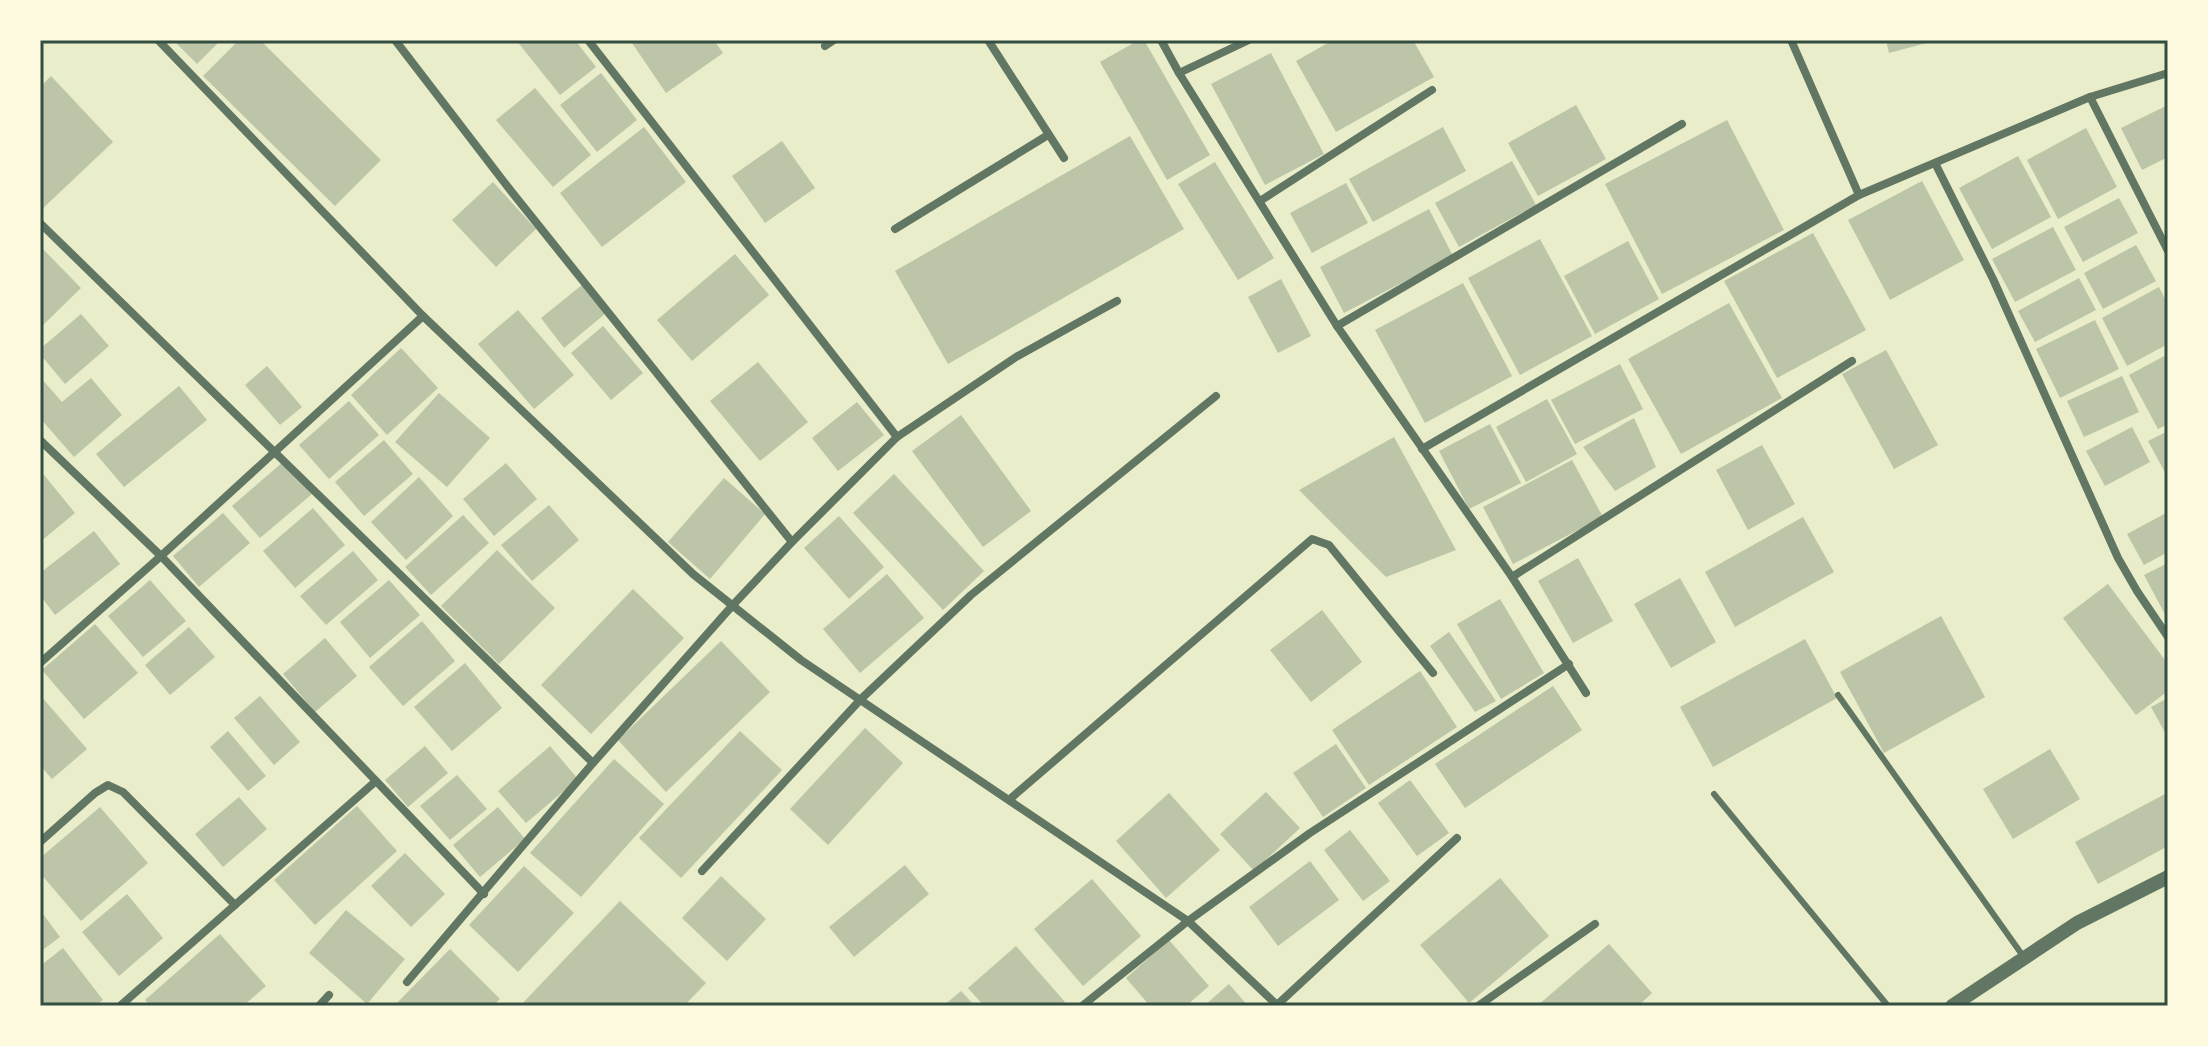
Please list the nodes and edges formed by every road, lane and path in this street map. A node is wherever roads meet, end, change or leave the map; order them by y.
1 (158, 40) edge
2 (395, 40) edge
3 (588, 40) edge
4 (834, 40) edge
5 (988, 40) edge
6 (1161, 40) edge
7 (1249, 40) edge
8 (1791, 40) edge
9 (825, 46) dead end
10 (1179, 73) junction
11 (2168, 73) edge
12 (1432, 90) dead end
13 (2090, 97) junction
14 (1682, 124) dead end
15 (1048, 135) junction
16 (1064, 158) dead end
17 (1935, 163) junction
18 (1859, 195) junction
19 (1260, 201) junction
20 (40, 223) edge
21 (895, 229) dead end
22 (2168, 251) edge
23 (1117, 301) dead end
24 (423, 316) junction
25 (1337, 326) junction
26 (1852, 361) dead end
27 (1216, 396) dead end
28 (897, 437) junction
29 (41, 441) edge
30 (1422, 449) junction
31 (274, 452) junction
32 (792, 542) junction
33 (161, 556) junction
34 (1512, 577) junction
35 (732, 606) junction
36 (2168, 637) edge
37 (40, 663) edge
38 (1569, 664) junction
39 (1433, 673) dead end
40 (1586, 693) dead end
41 (1838, 695) dead end
42 (861, 699) junction
43 (593, 763) junction
44 (376, 781) junction
45 (1714, 794) dead end
46 (1010, 799) junction
47 (1457, 838) dead end
48 (40, 842) edge
49 (702, 871) dead end
50 (2168, 877) edge
51 (484, 894) junction
52 (235, 905) junction
53 (1188, 921) junction
54 (1595, 924) dead end
55 (2024, 958) junction
56 (407, 982) dead end
57 (329, 995) dead end
58 (1278, 1005) edge
59 (120, 1006) edge
60 (319, 1006) edge
61 (1082, 1006) edge
62 (1478, 1006) edge
63 (1888, 1006) edge
64 (1952, 1006) edge

1 - 24 street
2 - 32 street
3 - 28 street
4 - 9 street
5 - 15 street
6 - 10 street
7 - 10 street
8 - 18 street
10 - 19 street
11 - 13 street
12 - 19 street
13 - 17 street
13 - 22 street
14 - 25 street
15 - 16 street
15 - 21 street
17 - 18 street
17 - 36 street
18 - 30 street
19 - 25 street
20 - 31 street
23 - 28 street
24 - 31 street
24 - 35 street
25 - 30 street
26 - 34 street
27 - 42 street
28 - 32 street
29 - 33 street
30 - 34 street
31 - 33 street
31 - 43 street
32 - 35 street
33 - 37 street
33 - 44 street
34 - 38 street
35 - 42 street
35 - 43 street
38 - 40 street
38 - 53 street
39 - 46 street
41 - 55 lane
42 - 46 street
42 - 49 street
43 - 51 street
44 - 51 street
44 - 52 street
45 - 63 lane
46 - 53 street
47 - 58 street
48 - 52 street
50 - 55 street
51 - 56 street
52 - 59 street
53 - 58 street
53 - 61 street
54 - 62 street
55 - 64 street
57 - 60 street

